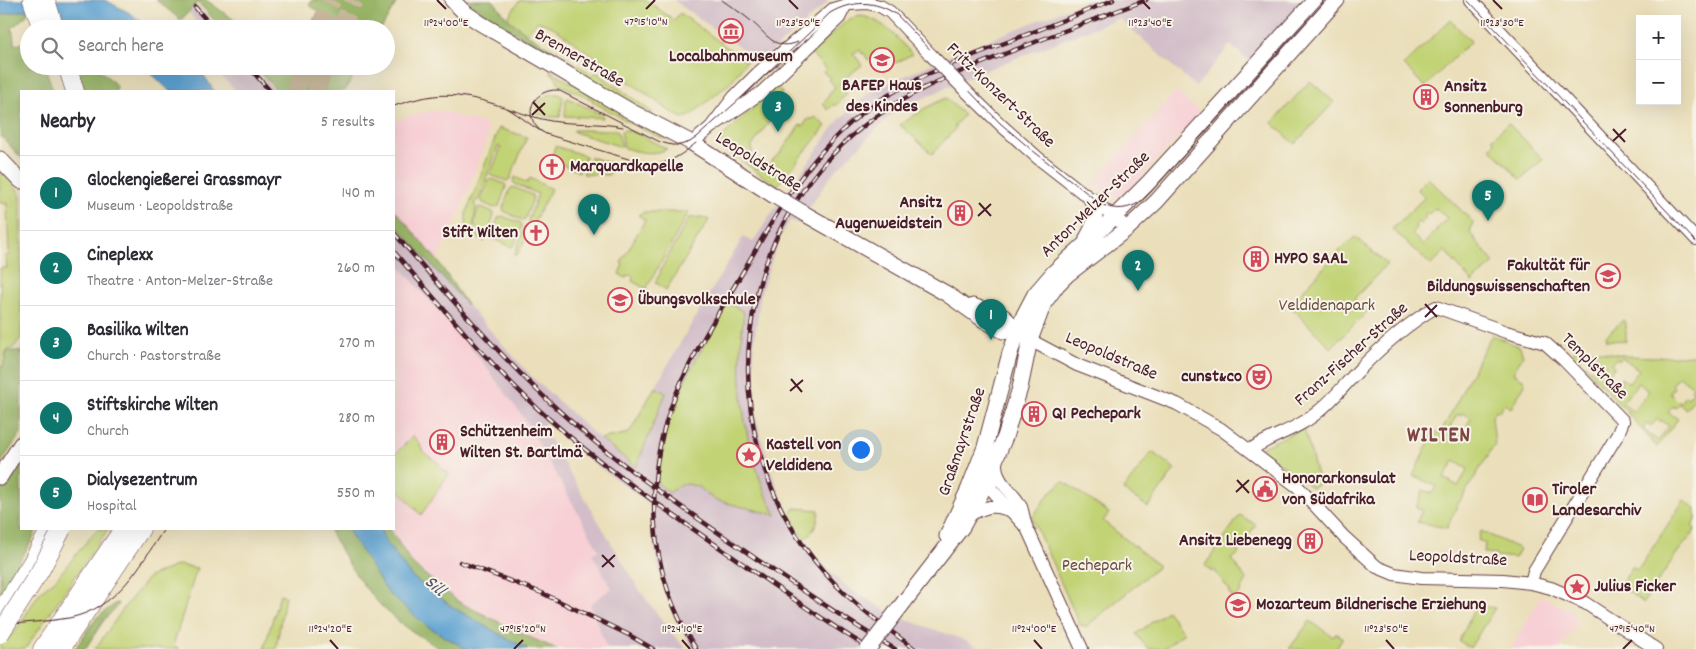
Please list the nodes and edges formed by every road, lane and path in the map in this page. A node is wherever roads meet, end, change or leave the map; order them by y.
1 (32, 0) edge
2 (46, 0) edge
3 (452, 0) edge
4 (1315, 0) edge
5 (1337, 0) edge
6 (1471, 0) edge
7 (39, 20) edge
8 (52, 20) edge
9 (57, 75) edge
10 (70, 75) edge
11 (62, 90) edge
12 (75, 90) edge
13 (692, 143) junction
14 (0, 159) edge
15 (20, 180) edge
16 (1092, 200) junction
17 (1131, 200) junction
18 (1114, 217) junction
19 (1128, 228) junction
20 (1696, 239) edge
21 (1085, 244) junction
22 (1453, 313) joint
23 (1017, 332) junction
24 (1030, 340) junction
25 (20, 446) edge
26 (1250, 450) junction
27 (981, 457) junction
28 (996, 460) junction
29 (0, 477) edge
30 (987, 479) junction
31 (1011, 511) junction
32 (969, 515) junction
33 (1026, 526) junction
34 (49, 530) edge
35 (61, 530) edge
36 (122, 530) edge
37 (140, 530) edge
38 (934, 562) junction
39 (1531, 583) junction
40 (0, 613) edge
41 (0, 634) edge
42 (42, 649) edge
43 (61, 649) edge
44 (868, 649) edge
45 (1082, 649) edge
46 (1656, 649) edge

1 - 7 highway
2 - 8 highway
3 - 13 main road, Brennerstraße
4 - 17 main road, Anton-Melzer-Straße
5 - 19 main road, Anton-Melzer-Straße
6 - 20 street
9 - 11 highway
10 - 12 highway
13 - 16 street, Fritz-Konzert-Straße, bridge
13 - 23 main road, Leopoldstraße, bridge
14 - 15 main road
16 - 17 main road
16 - 18 street, Fritz-Konzert-Straße
16 - 21 main road
17 - 18 main road, Anton-Melzer-Straße
18 - 19 street, Fritz-Konzert-Straße
18 - 21 main road, Anton-Melzer-Straße
19 - 24 main road, Anton-Melzer-Straße
21 - 23 main road, Anton-Melzer-Straße
22 - 26 street, Franz-Fischer-Straße
22 - 39 street, Templstraße
23 - 24 main road, Leopoldstraße
23 - 27 main road, Graßmayrstraße
24 - 26 street, Leopoldstraße
24 - 28 main road, Graßmayrstraße
25 - 29 main road
26 - 39 street, Leopoldstraße
27 - 30 street
27 - 38 main road, Graßmayrstraße
28 - 30 main road, Graßmayrstraße
28 - 33 street
30 - 31 street
30 - 32 main road, Graßmayrstraße
31 - 32 street
31 - 33 street
32 - 38 main road, Graßmayrstraße
33 - 45 street
34 - 40 highway
35 - 41 highway, bridge
36 - 42 highway
37 - 43 highway
38 - 44 main road, Graßmayrstraße, bridge
39 - 46 street, Leopoldstraße

